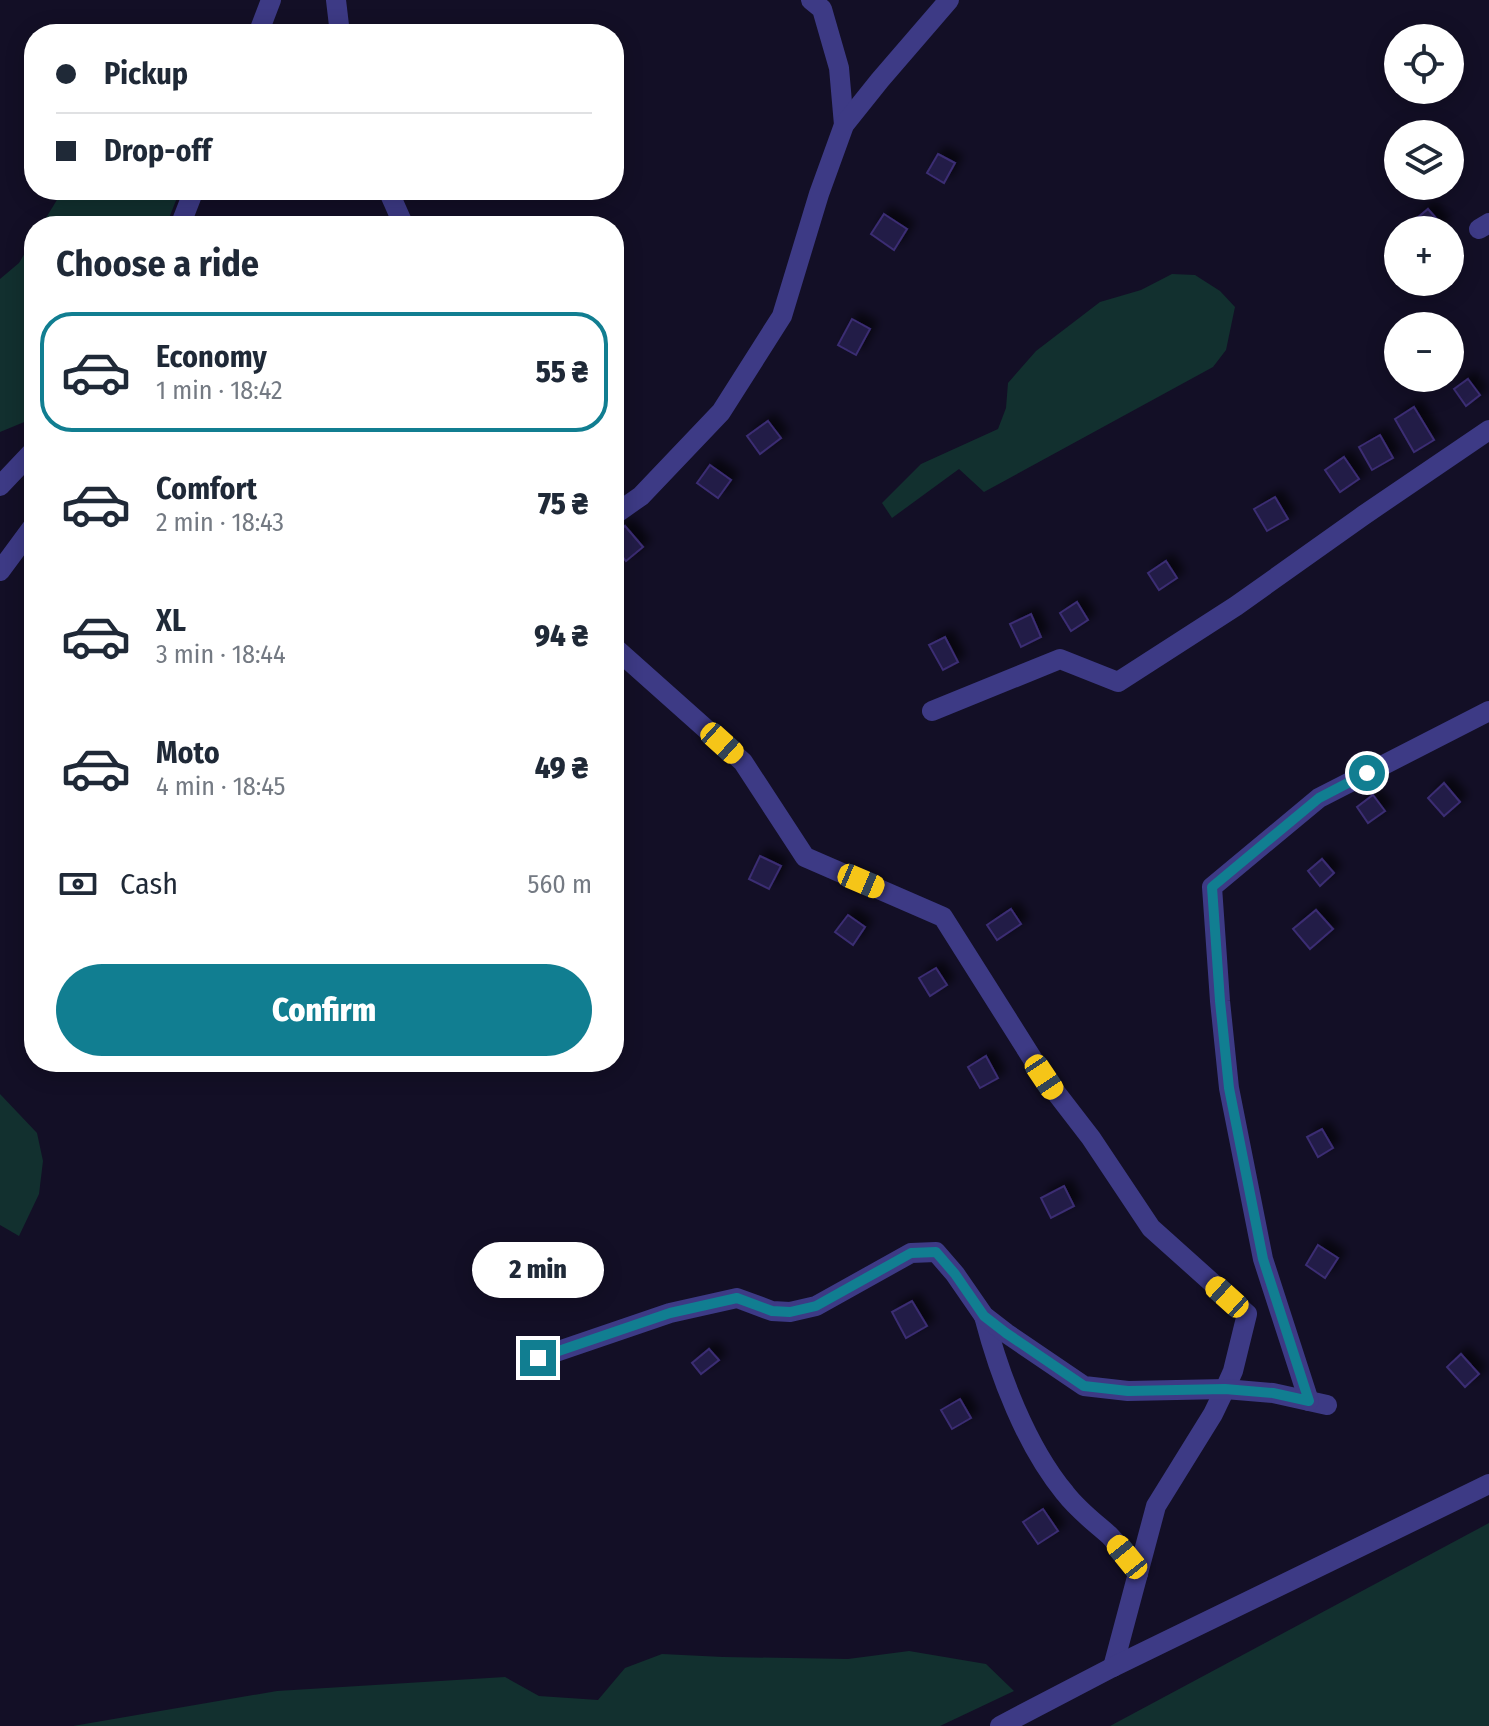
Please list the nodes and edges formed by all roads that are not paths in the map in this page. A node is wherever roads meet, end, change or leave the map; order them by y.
1 (271, 0) edge
2 (336, 0) edge
3 (811, 0) edge
4 (949, 0) edge
5 (262, 24) edge
6 (339, 24) edge
7 (844, 125) junction
8 (1489, 430) edge
9 (24, 461) edge
10 (0, 486) edge
11 (624, 508) edge
12 (24, 539) edge
13 (0, 571) edge
14 (624, 656) edge
15 (932, 711) dead end
16 (1489, 711) edge
17 (984, 1316) junction
18 (538, 1358) dead end
19 (1225, 1389) junction
20 (1489, 1484) edge
21 (1138, 1574) junction
22 (1113, 1667) junction
23 (1000, 1726) edge

1 - 5 street
2 - 6 street
3 - 7 street
4 - 7 street
7 - 11 street
8 - 15 street
9 - 10 street
12 - 13 street
14 - 19 street
16 - 19 street
17 - 18 street
17 - 19 street
17 - 21 street
19 - 21 street
20 - 22 street
21 - 22 street
22 - 23 street

